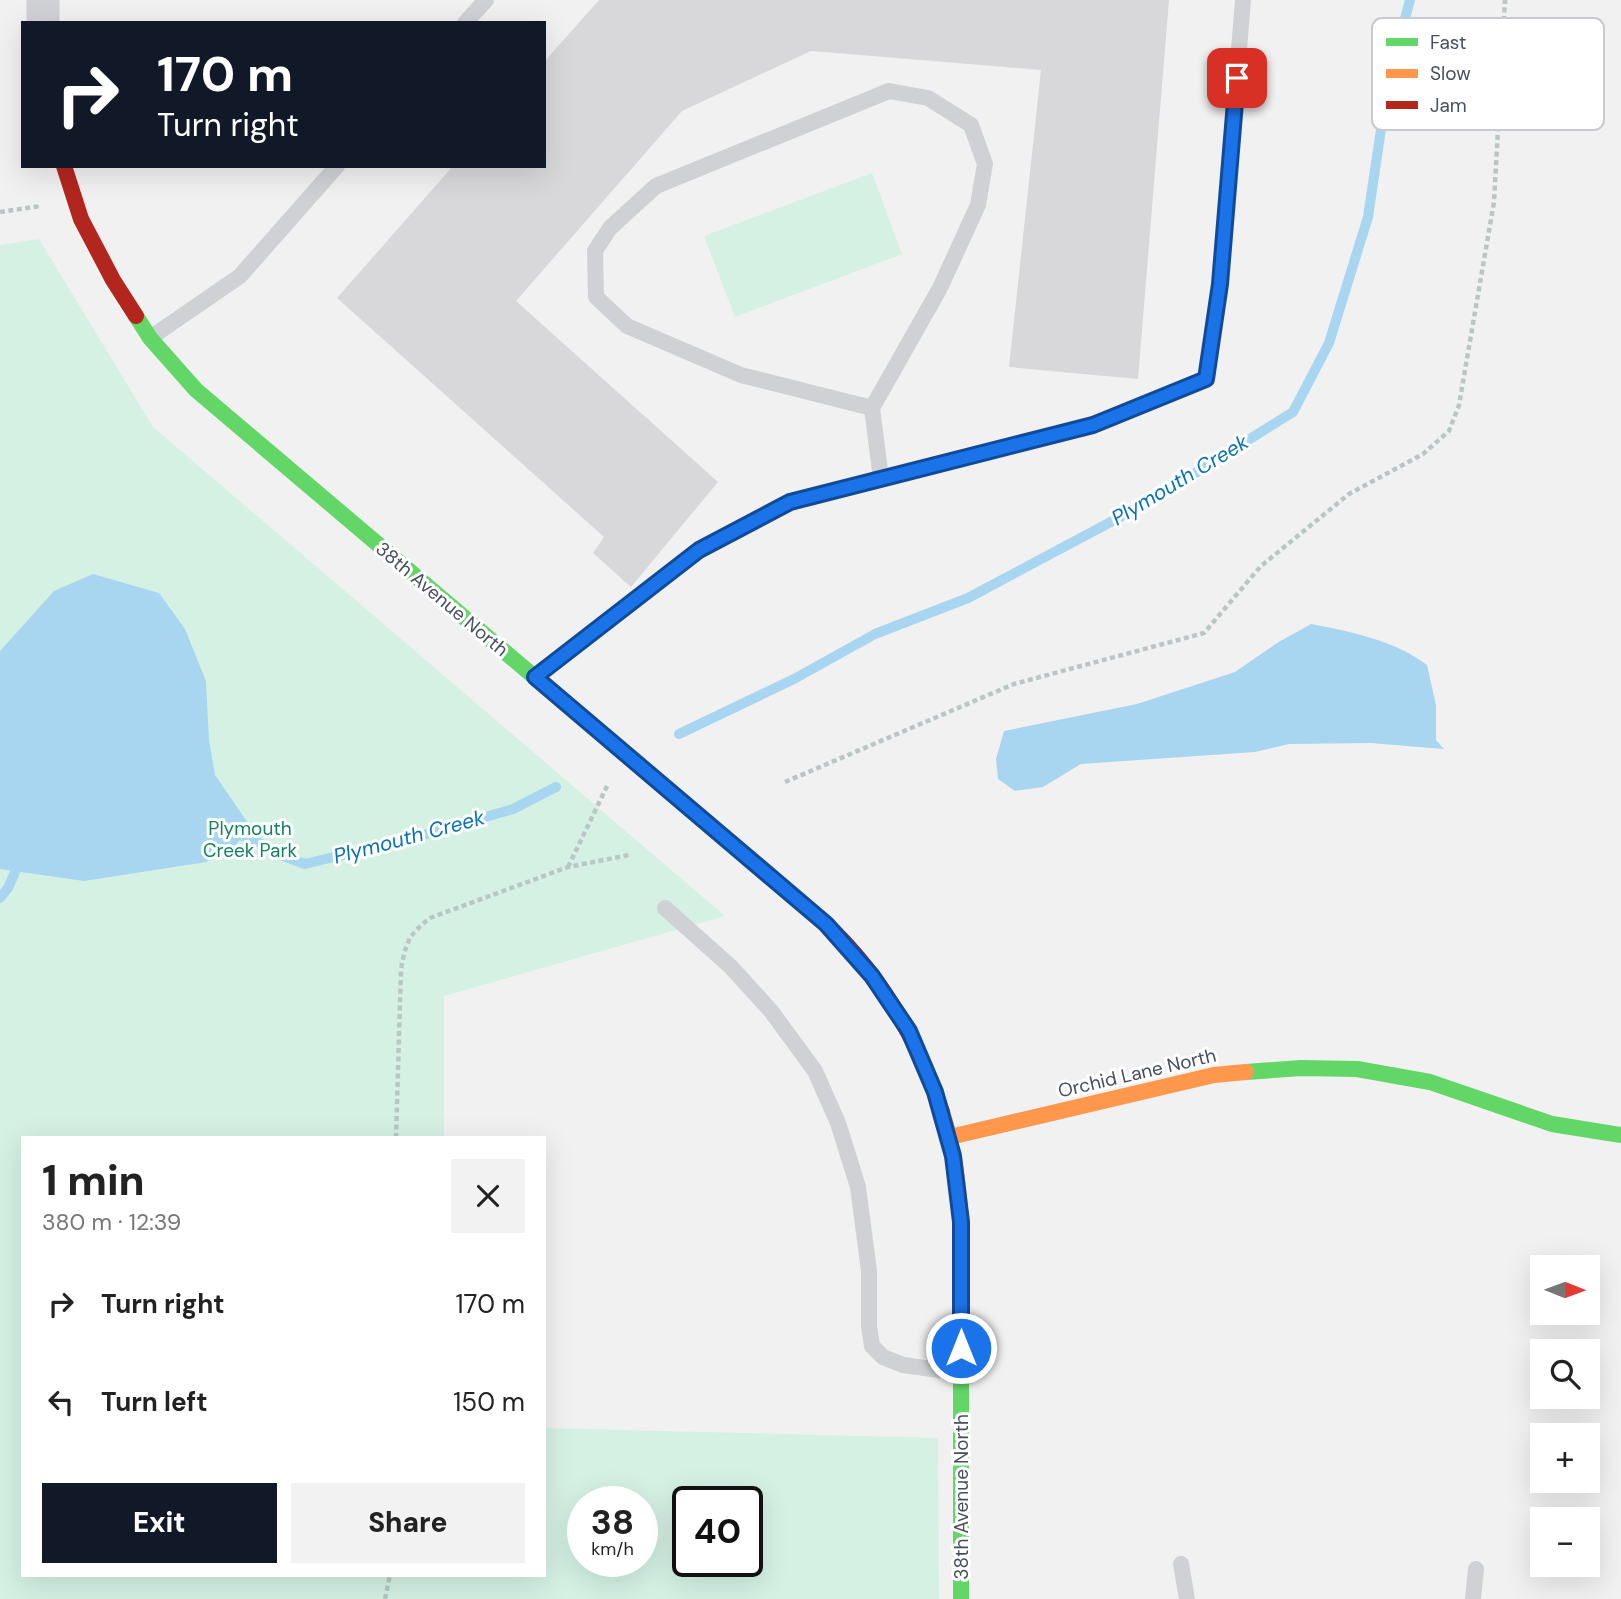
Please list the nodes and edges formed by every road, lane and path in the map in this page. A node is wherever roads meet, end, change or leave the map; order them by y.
1 (43, 0) edge
2 (486, 0) edge
3 (1243, 0) edge
4 (1505, 0) edge
5 (1504, 18) edge
6 (43, 21) edge
7 (467, 21) edge
8 (1498, 130) edge
9 (65, 168) edge
10 (335, 168) edge
11 (47, 205) dead end
12 (0, 212) edge
13 (150, 338) junction
14 (872, 408) junction
15 (881, 479) junction
16 (535, 677) junction
17 (785, 782) dead end
18 (629, 855) dead end
19 (664, 908) dead end
20 (1621, 1135) edge
21 (396, 1136) edge
22 (950, 1137) junction
23 (961, 1373) junction
24 (1181, 1564) dead end
25 (1476, 1569) dead end
26 (390, 1577) edge
27 (384, 1599) edge
28 (961, 1599) edge
29 (1187, 1599) edge
30 (1473, 1599) edge

1 - 6 street
2 - 7 lane
3 - 15 lane
4 - 5 path
8 - 17 path
9 - 13 street, 38th Avenue North
10 - 13 lane
11 - 12 path
13 - 16 street, 38th Avenue North
14 - 14 lane
14 - 15 lane
15 - 16 lane
16 - 22 street, 38th Avenue North
18 - 21 path
19 - 23 lane
20 - 22 street, Orchid Lane North
22 - 23 street, 38th Avenue North
23 - 28 street, 38th Avenue North
24 - 29 lane
25 - 30 lane
26 - 27 path

